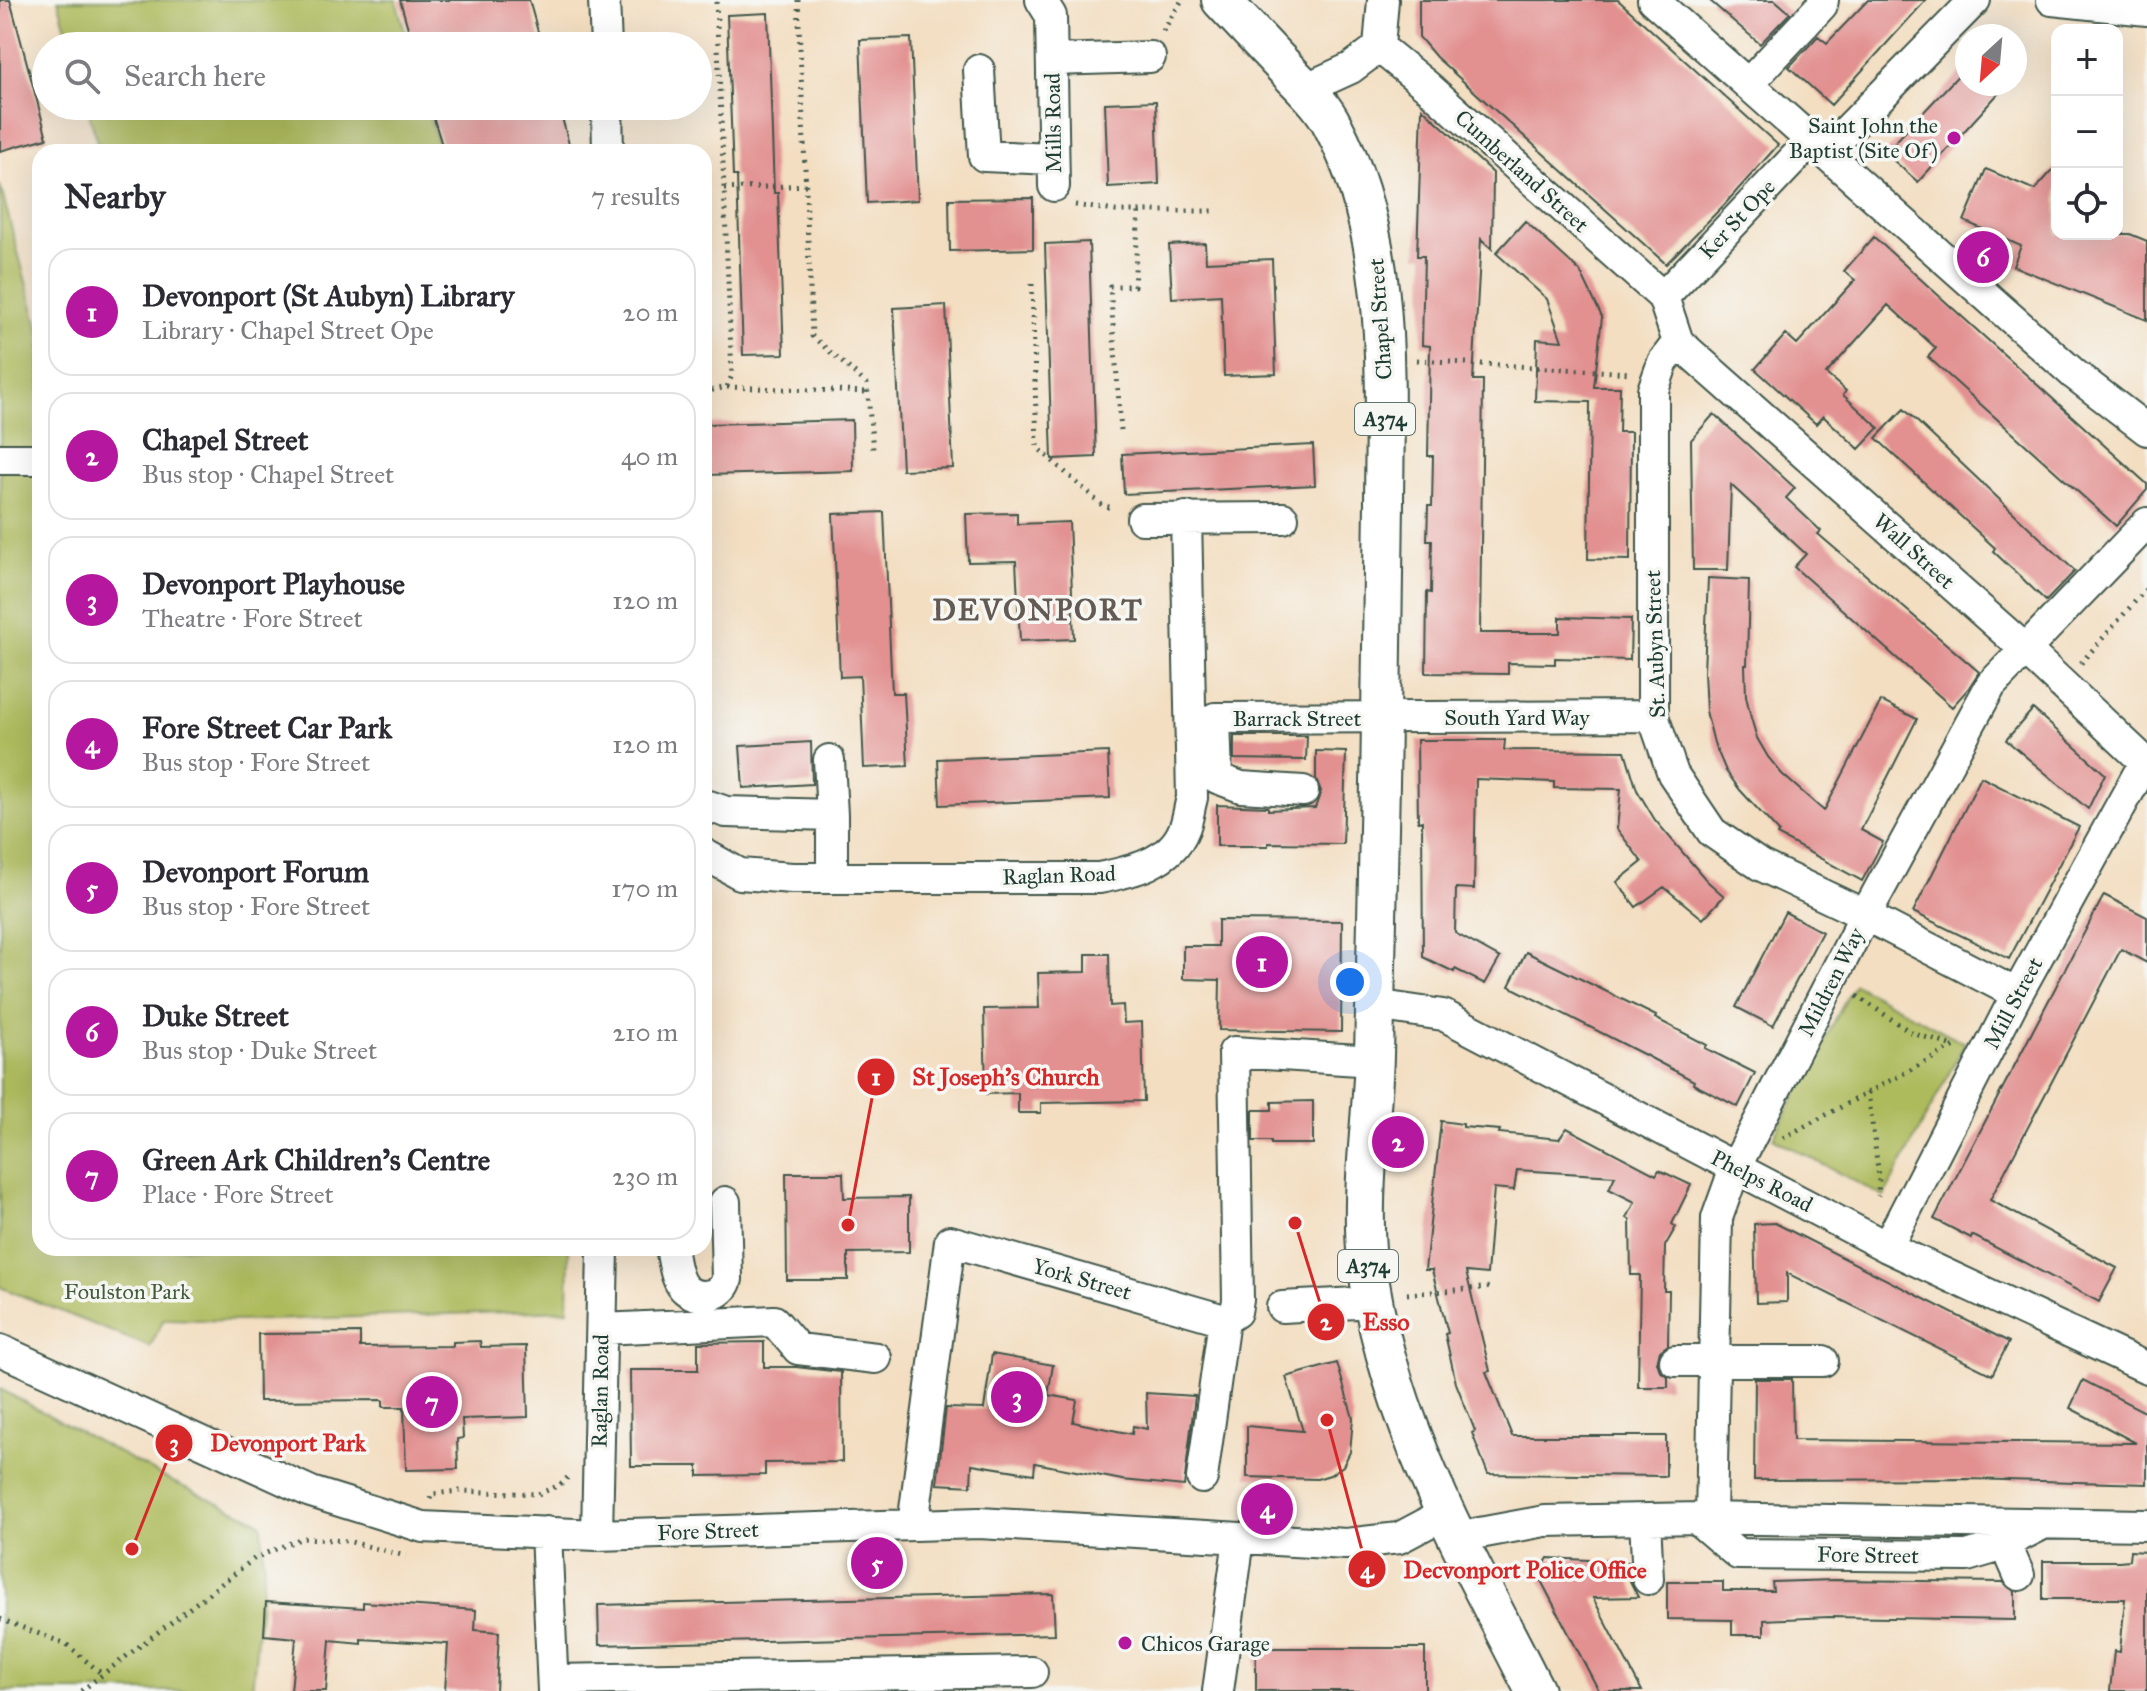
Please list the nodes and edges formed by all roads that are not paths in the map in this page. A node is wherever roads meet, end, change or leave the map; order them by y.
1 (604, 0) edge
2 (1041, 0) edge
3 (1221, 0) edge
4 (1383, 0) edge
5 (1653, 0) edge
6 (1823, 0) edge
7 (1975, 0) edge
8 (2052, 0) edge
9 (2147, 10) edge
10 (605, 32) edge
11 (1379, 47) junction
12 (1150, 57) road end
13 (1052, 60) junction
14 (979, 70) dead end
15 (1748, 84) junction
16 (1305, 89) junction
17 (607, 120) edge
18 (608, 144) edge
19 (1818, 147) junction
20 (1663, 297) junction
21 (1678, 342) junction
22 (2147, 430) edge
23 (0, 459) edge
24 (32, 459) edge
25 (1186, 517) junction
26 (1283, 518) dead end
27 (1142, 519) road end
28 (2147, 523) edge
29 (2026, 650) junction
30 (1653, 716) junction
31 (1380, 718) junction
32 (829, 760) dead end
33 (2146, 763) edge
34 (1303, 791) dead end
35 (712, 807) edge
36 (832, 815) junction
37 (712, 858) edge
38 (832, 878) junction
39 (1865, 915) junction
40 (2017, 994) junction
41 (1375, 1005) junction
42 (1374, 1061) junction
43 (1735, 1168) junction
44 (725, 1202) dead end
45 (1887, 1247) junction
46 (603, 1256) edge
47 (673, 1256) edge
48 (1374, 1299) junction
49 (1282, 1307) dead end
50 (1224, 1320) junction
51 (602, 1329) junction
52 (0, 1350) edge
53 (876, 1358) dead end
54 (1675, 1361) dead end
55 (1714, 1361) junction
56 (1823, 1361) dead end
57 (2147, 1368) edge
58 (1202, 1478) dead end
59 (1704, 1518) junction
60 (1645, 1520) junction
61 (2045, 1523) junction
62 (913, 1525) junction
63 (1452, 1525) junction
64 (2147, 1525) edge
65 (546, 1532) junction
66 (597, 1535) junction
67 (1239, 1539) junction
68 (2005, 1543) junction
69 (2019, 1575) dead end
70 (1648, 1579) dead end
71 (1032, 1672) dead end
72 (553, 1686) edge
73 (1218, 1691) edge
74 (1535, 1691) edge

1 - 10 street
2 - 13 street, Mills Road
3 - 16 main road, A374
4 - 11 street
5 - 15 street
6 - 15 street
7 - 19 street, Ker St Ope
8 - 9 street
11 - 16 street
11 - 20 street, Cumberland Street
12 - 13 street, Mills Road
13 - 14 street, Mills Road
15 - 19 street
16 - 31 main road, Chapel Street / A374
17 - 18 street
19 - 20 street, Ker St Ope
19 - 22 street
20 - 21 street
21 - 29 street, Wall Street
21 - 30 street, St. Aubyn Street
23 - 24 street
25 - 26 street
25 - 27 street
25 - 38 street, Raglan Road
28 - 29 street, Mildren Way
29 - 33 street, Wall Street
29 - 39 street, Mildren Way
30 - 31 street, South Yard Way
30 - 39 street, St. Aubyn Street
31 - 34 street, Barrack Street
31 - 41 main road, Chapel Street / A374
32 - 36 street
33 - 40 street, Mill Street
35 - 36 street
36 - 38 street
37 - 38 street, Raglan Road
39 - 40 street, St. Aubyn Street
39 - 43 street, Mildren Way
40 - 45 street, Mill Street
41 - 42 main road, Chapel Street / A374
41 - 43 street, Phelps Road
42 - 48 main road, Chapel Street / A374
42 - 50 street
43 - 45 street, Phelps Road
43 - 55 street, Mildren Way
44 - 47 street
45 - 57 street, Phelps Road
46 - 51 street, Raglan Road
48 - 49 street
48 - 63 main road, Chapel Street / A374
50 - 58 street
50 - 62 street, York Street
51 - 53 street
51 - 66 street, Raglan Road
52 - 65 street, Fore Street
54 - 55 street
55 - 56 street
55 - 59 street, Mildren Way
59 - 60 street, Fore Street
59 - 61 street, Fore Street
59 - 68 street, Fore Street
60 - 63 street, Fore Street
60 - 70 street
61 - 64 street, Fore Street
61 - 68 street, Fore Street
62 - 66 street, Fore Street
62 - 67 street, Fore Street
63 - 67 street, Fore Street
63 - 74 main road, A374
65 - 66 street, Fore Street
65 - 72 street
67 - 73 street
68 - 69 street
71 - 72 street

